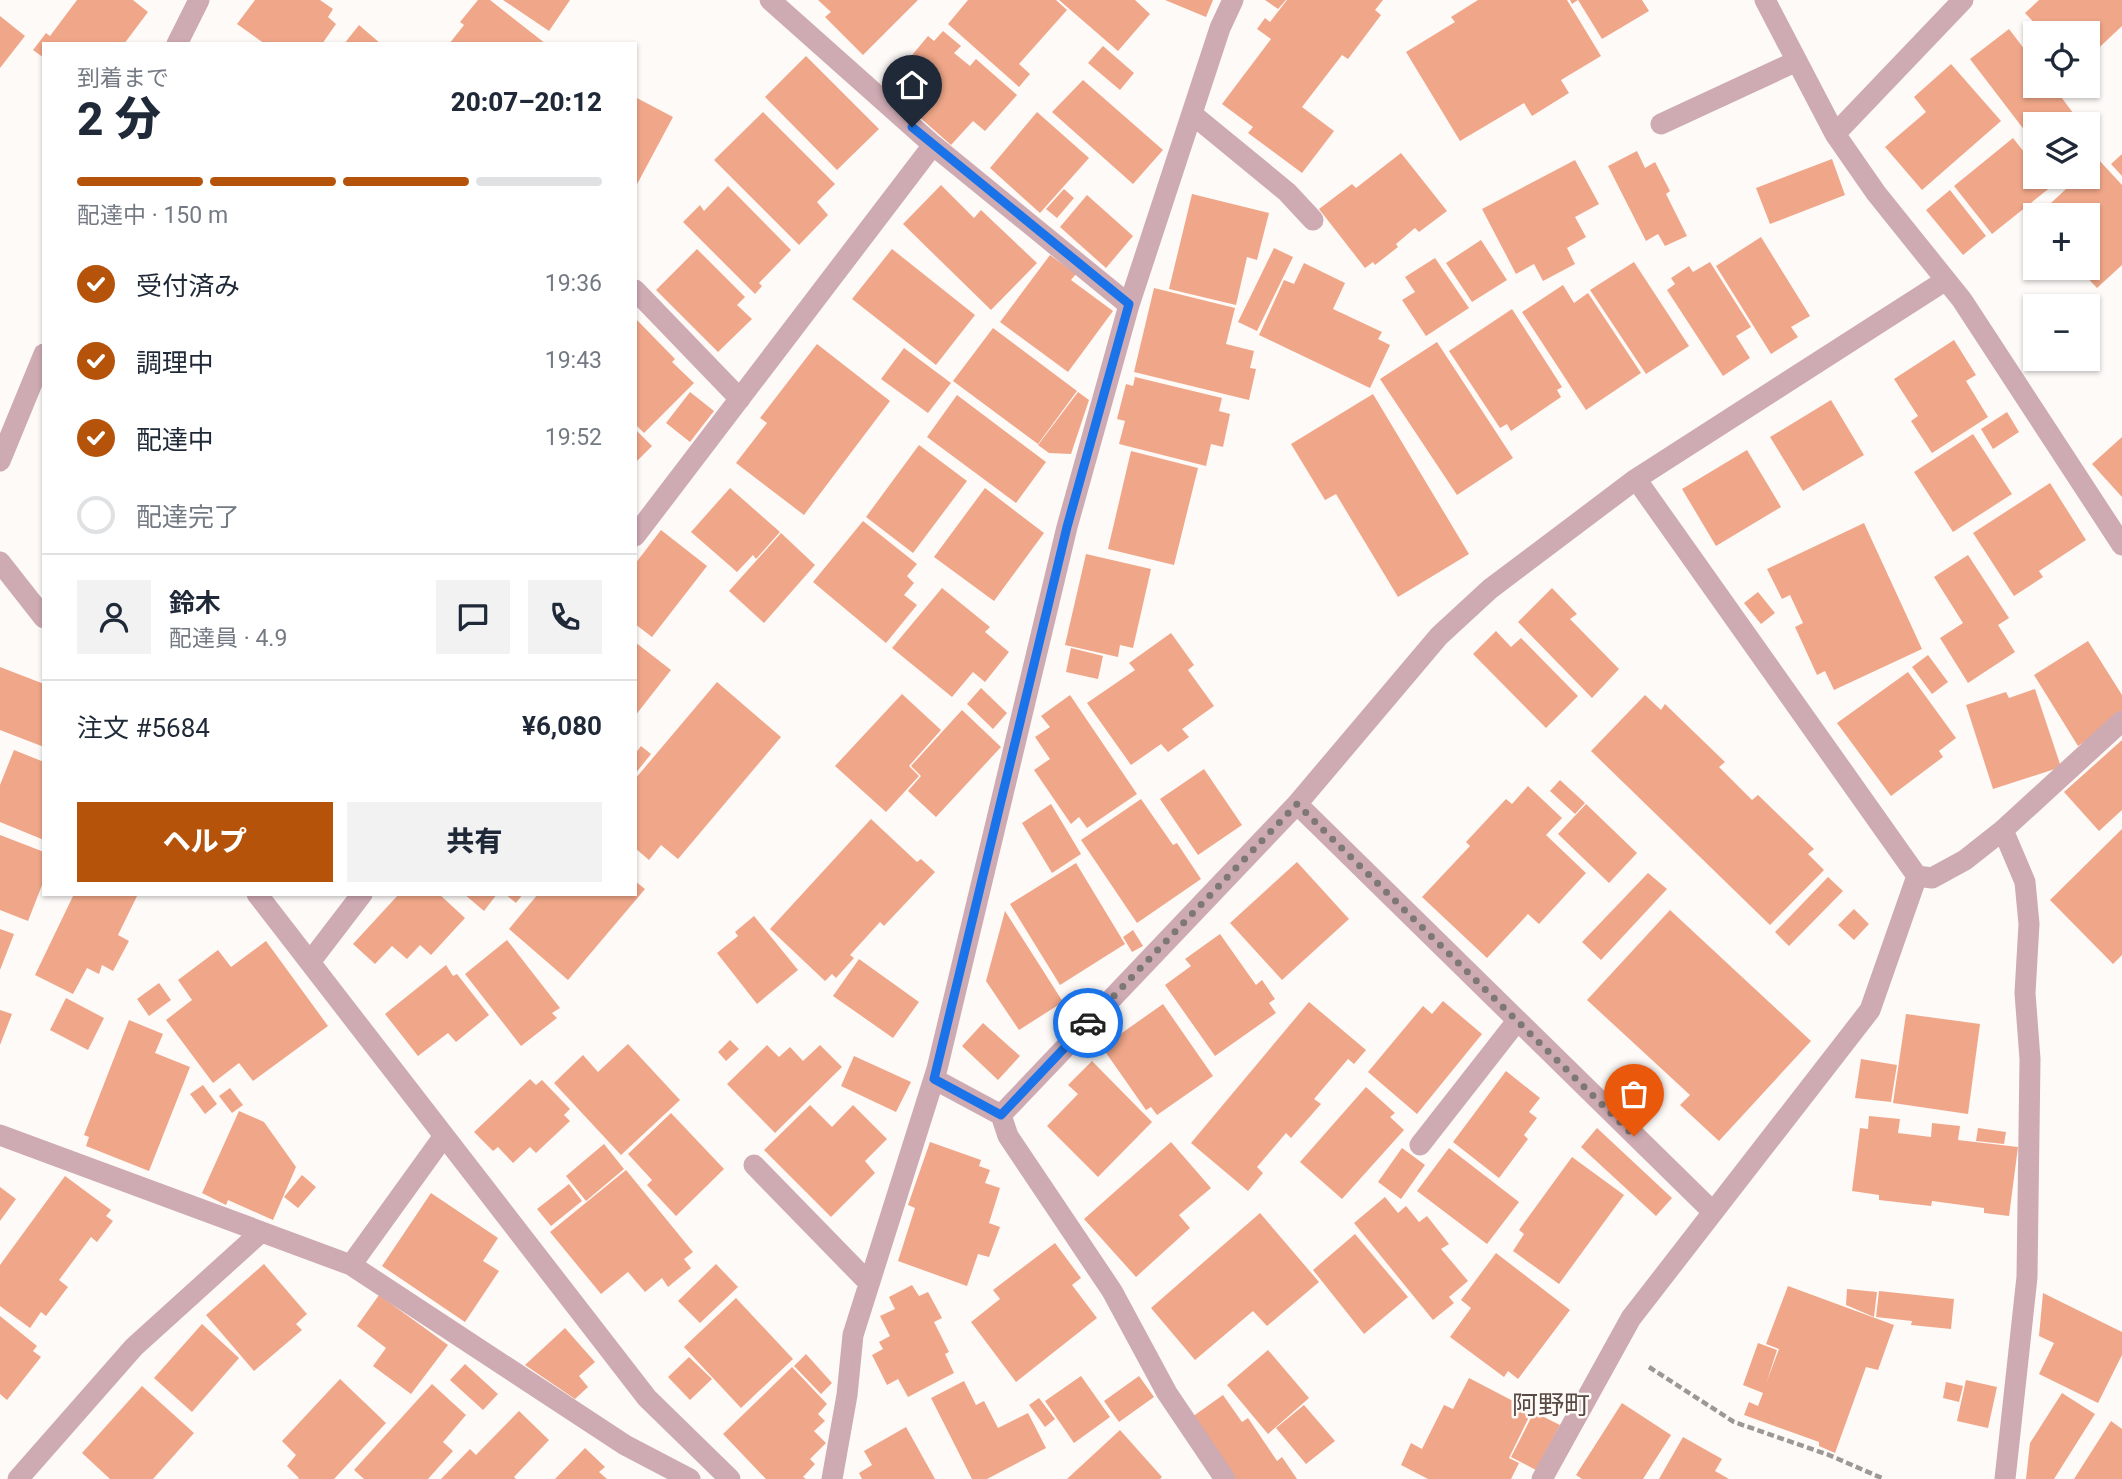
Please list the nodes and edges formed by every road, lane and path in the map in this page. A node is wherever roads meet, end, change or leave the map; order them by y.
1 (199, 0) edge
2 (770, 0) edge
3 (1233, 0) edge
4 (1765, 0) edge
5 (1963, 0) edge
6 (178, 42) edge
7 (1797, 61) junction
8 (1192, 114) junction
9 (1661, 124) dead end
10 (1835, 134) junction
11 (933, 145) junction
12 (1312, 220) dead end
13 (1946, 280) junction
14 (637, 292) edge
15 (1129, 304) junction
16 (42, 359) edge
17 (740, 399) junction
18 (0, 461) edge
19 (1636, 479) junction
20 (637, 533) edge
21 (2122, 545) edge
22 (0, 562) edge
23 (42, 615) edge
24 (2122, 721) edge
25 (1297, 804) junction
26 (2003, 830) junction
27 (1917, 876) junction
28 (259, 896) edge
29 (360, 896) edge
30 (310, 962) junction
31 (1517, 1021) junction
32 (934, 1079) junction
33 (1001, 1115) junction
34 (0, 1135) edge
35 (444, 1136) junction
36 (1420, 1144) dead end
37 (754, 1165) dead end
38 (1713, 1212) junction
39 (261, 1233) junction
40 (351, 1265) junction
41 (869, 1283) junction
42 (1617, 1344) junction
43 (18, 1479) edge
44 (690, 1479) edge
45 (730, 1479) edge
46 (832, 1479) edge
47 (1225, 1479) edge
48 (1542, 1479) edge
49 (1884, 1479) edge
50 (2006, 1479) edge

1 - 6 street
2 - 11 street
3 - 8 street
4 - 7 street
5 - 10 street
7 - 9 street
7 - 10 street
8 - 12 street
8 - 15 street
10 - 13 street
11 - 15 street
11 - 17 street
13 - 19 street
13 - 21 street
14 - 17 street
15 - 32 street
16 - 18 street
17 - 20 street
19 - 25 street
19 - 27 street
22 - 23 street
24 - 26 street
25 - 31 street
25 - 33 street
26 - 27 street
26 - 50 street
27 - 38 street
28 - 30 street
29 - 30 street
30 - 35 street
31 - 36 street
31 - 38 street
32 - 33 street
32 - 41 street
33 - 47 street
34 - 39 street
35 - 40 street
35 - 45 street
37 - 41 street
38 - 42 street
39 - 40 street
39 - 43 street
40 - 44 street
41 - 46 street
42 - 48 street
42 - 49 path

